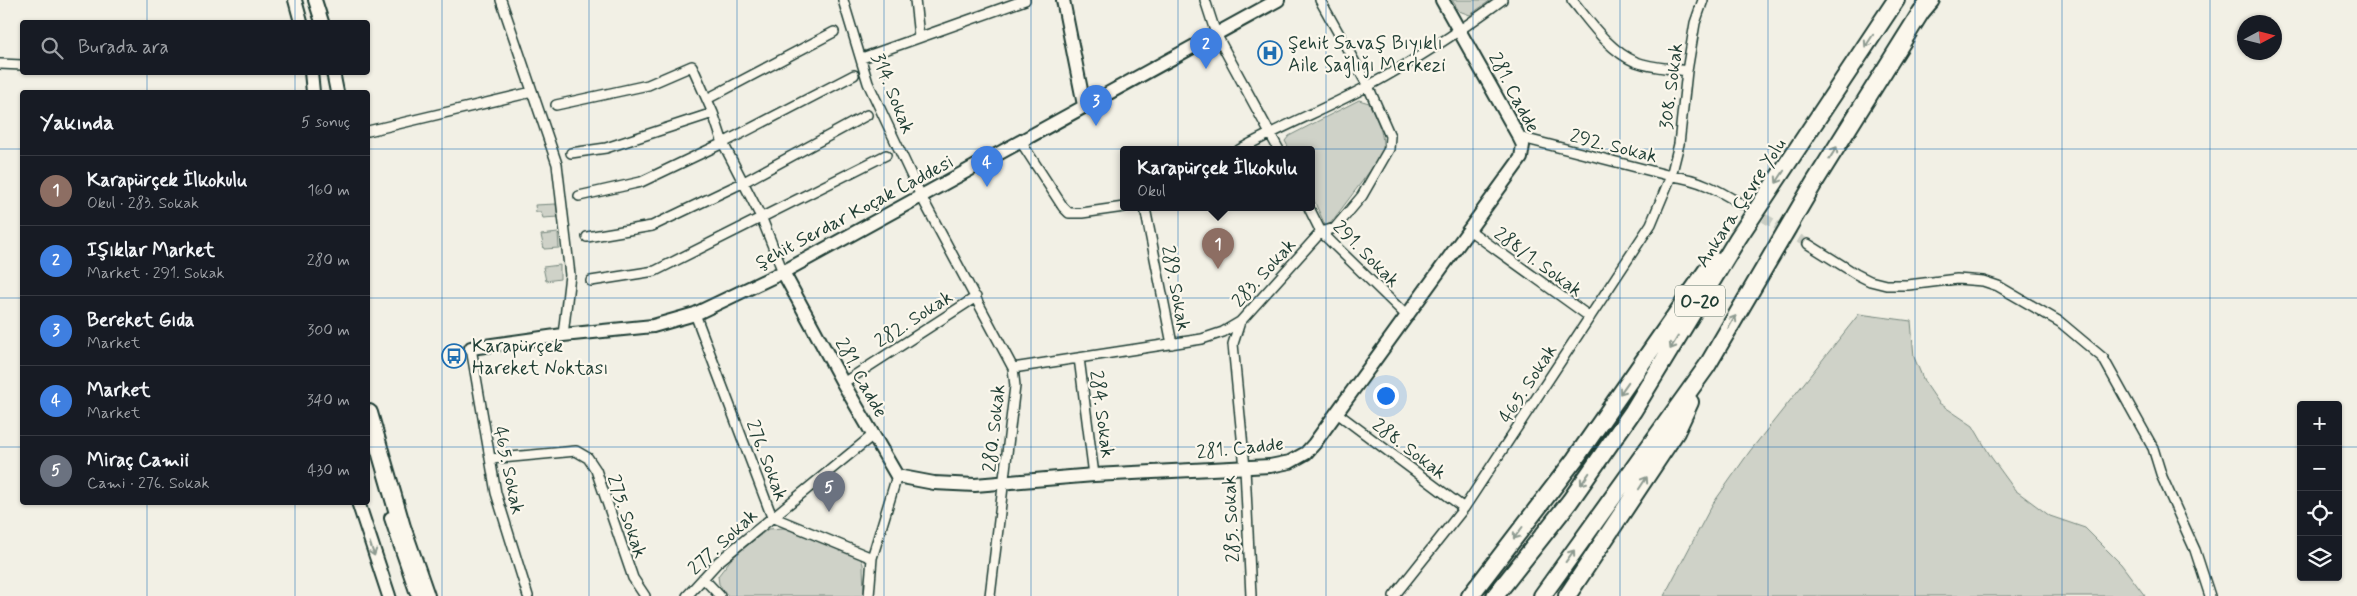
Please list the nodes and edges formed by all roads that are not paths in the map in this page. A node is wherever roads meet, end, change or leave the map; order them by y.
1 (295, 0) edge
2 (314, 0) edge
3 (501, 0) edge
4 (843, 0) edge
5 (915, 0) edge
6 (1025, 0) edge
7 (1062, 0) edge
8 (1204, 0) edge
9 (1278, 0) edge
10 (1320, 0) edge
11 (1442, 0) edge
12 (1502, 0) edge
13 (1572, 0) edge
14 (1703, 0) edge
15 (1896, 0) edge
16 (1931, 0) edge
17 (300, 20) edge
18 (321, 20) edge
19 (1460, 31) junction
20 (834, 32) dead end
21 (1216, 34) junction
22 (919, 37) junction
23 (862, 58) junction
24 (0, 64) edge
25 (20, 64) edge
26 (1687, 71) junction
27 (311, 75) edge
28 (333, 75) edge
29 (854, 75) dead end
30 (1368, 86) junction
31 (313, 90) edge
32 (336, 90) edge
33 (532, 92) junction
34 (707, 99) junction
35 (556, 104) dead end
36 (1084, 105) junction
37 (713, 113) junction
38 (868, 115) dead end
39 (370, 131) edge
40 (1270, 132) junction
41 (1519, 137) junction
42 (1021, 142) junction
43 (723, 143) junction
44 (1246, 146) edge
45 (1277, 146) edge
46 (571, 153) dead end
47 (886, 155) dead end
48 (1672, 176) junction
49 (742, 182) junction
50 (579, 196) dead end
51 (921, 196) junction
52 (1741, 204) tunnel mouth
53 (1120, 207) edge
54 (1146, 211) edge
55 (1310, 211) edge
56 (762, 219) junction
57 (1469, 230) junction
58 (1321, 232) junction
59 (587, 237) dead end
60 (1738, 238) junction
61 (1808, 244) tunnel mouth
62 (782, 272) junction
63 (591, 281) dead end
64 (976, 297) junction
65 (695, 314) junction
66 (1408, 317) junction
67 (1590, 317) junction
68 (1240, 322) junction
69 (563, 335) junction
70 (1210, 337) junction
71 (1172, 344) junction
72 (1233, 344) junction
73 (471, 348) joint
74 (1079, 358) junction
75 (1707, 366) junction
76 (1013, 368) junction
77 (843, 383) junction
78 (1337, 413) junction
79 (370, 416) edge
80 (370, 423) edge
81 (873, 434) junction
82 (490, 459) junction
83 (1245, 468) junction
84 (1094, 475) junction
85 (898, 476) junction
86 (1004, 484) junction
87 (359, 505) edge
88 (1464, 508) junction
89 (772, 517) junction
90 (872, 558) junction
91 (702, 578) junction
92 (389, 596) edge
93 (418, 596) edge
94 (426, 596) edge
95 (528, 596) edge
96 (645, 596) edge
97 (687, 596) edge
98 (720, 596) edge
99 (869, 596) edge
100 (990, 596) edge
101 (1251, 596) edge
102 (1394, 596) edge
103 (1470, 596) edge
104 (1495, 596) edge
105 (1542, 596) edge
106 (1567, 596) edge
107 (2210, 596) edge

1 - 17 street
2 - 18 street
3 - 33 street
4 - 23 street, 314. Sokak
5 - 22 street
6 - 22 street
7 - 36 street
8 - 21 street
9 - 21 street, Şehit Serdar Koçak Caddesi
10 - 30 street, 283. Sokak
11 - 19 street, 281. Cadde
12 - 19 street
13 - 26 street
14 - 26 street, 308. Sokak
15 -> 60 highway, Ankara Çevre Yolu / O-20
75 -> 16 highway, O-20
19 - 30 street
19 - 41 street, 281. Cadde
20 - 34 street
21 - 36 street, Şehit Serdar Koçak Caddesi
21 - 40 street
22 - 23 street
23 - 51 street, 314. Sokak
24 - 25 street
26 - 48 street, 308. Sokak
27 - 31 street
28 - 32 street
29 - 43 street
30 - 40 street
30 - 58 street, 283. Sokak
33 - 39 street
33 - 69 street
34 - 35 street
34 - 37 street
36 - 42 street, Şehit Serdar Koçak Caddesi
37 - 43 street
37 - 46 street
38 - 49 street
40 - 44 street
40 - 45 street
41 - 48 street, 292. Sokak
41 - 57 street, 281. Cadde
42 - 51 street, Şehit Serdar Koçak Caddesi
42 - 53 street
43 - 49 street
43 - 50 street
47 - 56 street
48 - 52 street, 292. Sokak
48 - 67 street, 465. Sokak
49 - 56 street
49 - 59 street
51 - 62 street, Şehit Serdar Koçak Caddesi
51 - 64 street, 280. Sokak
54 - 71 street, 289. Sokak
55 - 58 street, 291. Sokak
56 - 62 street
56 - 63 street
57 - 66 street, 281. Cadde
57 - 67 street, 288/1. Sokak
58 - 66 street, 291. Sokak
58 - 68 street, 283. Sokak
60 -> 103 highway
60 -> 104 highway, Ankara Çevre Yolu / O-20
61 - 107 street
62 - 65 street, Şehit Serdar Koçak Caddesi
62 - 77 street, 281. Cadde
64 - 76 street, 280. Sokak
64 - 77 street, 282. Sokak
65 - 69 street, Şehit Serdar Koçak Caddesi
65 - 89 street, 276. Sokak
66 - 78 street, 281. Cadde
67 - 88 street, 465. Sokak
68 - 70 street, 283. Sokak
68 - 72 street, 285. Sokak
69 - 73 street, Şehit Serdar Koçak Caddesi
70 - 71 street, 283. Sokak
70 - 72 street
71 - 74 street, 283. Sokak
72 - 83 street, 285. Sokak
73 - 82 street, 465. Sokak
74 - 76 street, 283. Sokak
74 - 84 street, 284. Sokak
105 -> 75 highway, O-20
106 -> 75 highway
76 - 86 street, 280. Sokak
77 - 81 street, 281. Cadde
78 - 83 street, 281. Cadde
78 - 88 street, 288. Sokak
79 - 94 highway
80 - 93 street
81 - 85 street, 281. Cadde
81 - 89 street, 277. Sokak
82 - 95 street, 465. Sokak
82 - 96 street, 275. Sokak
83 - 84 street, 281. Cadde
83 - 101 street, 285. Sokak
84 - 86 street, 281. Cadde
85 - 86 street, 281. Cadde
85 - 90 street
86 - 100 street, 280. Sokak
87 -> 92 street
88 - 102 street, 465. Sokak
89 - 90 street, 276. Sokak
89 - 91 street, 277. Sokak
90 - 99 street
91 - 97 street, 277. Sokak
91 - 98 street

